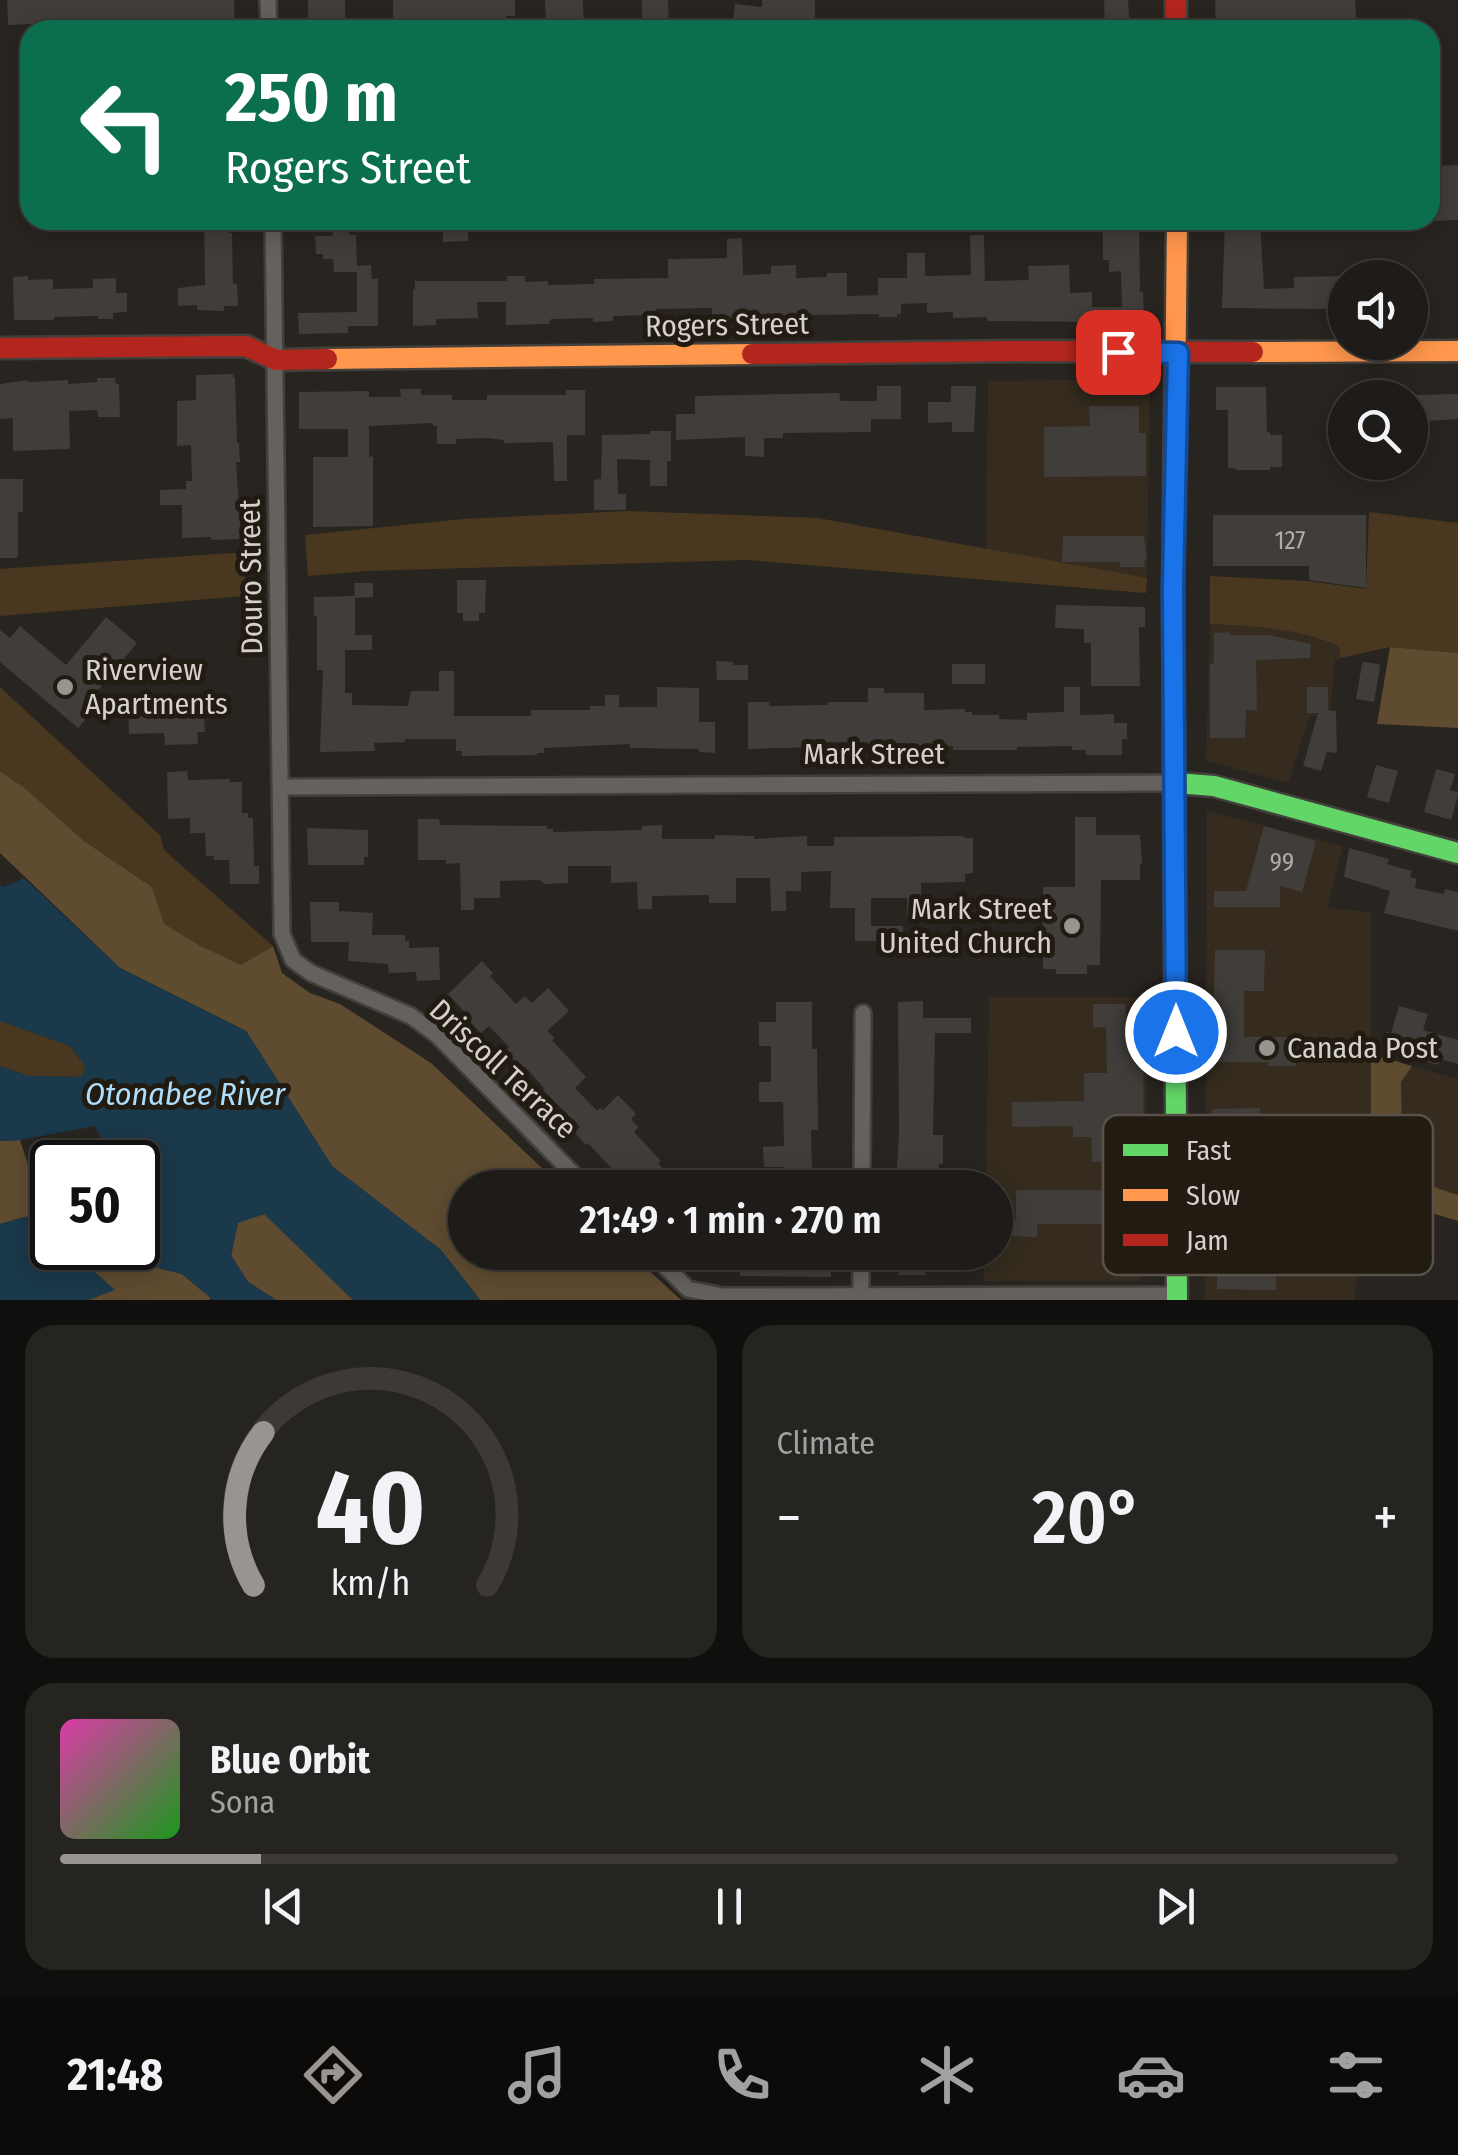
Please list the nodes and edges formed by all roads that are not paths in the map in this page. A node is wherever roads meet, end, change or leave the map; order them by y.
1 (273, 230) edge
2 (1177, 230) edge
3 (0, 348) edge
4 (1458, 351) edge
5 (1178, 353) junction
6 (276, 360) junction
7 (1176, 783) junction
8 (281, 787) junction
9 (1458, 853) edge
10 (282, 934) joint
11 (863, 1013) dead end
12 (1177, 1115) edge
13 (569, 1170) edge
14 (862, 1170) edge
15 (670, 1270) edge
16 (861, 1270) edge
17 (861, 1295) junction
18 (1177, 1298) edge

1 - 6 street, Douro Street
2 - 5 street
3 - 6 street, Rogers Street
4 - 5 street, Rogers Street
5 - 6 street, Rogers Street
5 - 7 street
6 - 8 street, Douro Street
7 - 8 street, Mark Street
7 - 9 street, Mark Street
7 - 12 street
8 - 10 street, Douro Street
10 - 13 street, Driscoll Terrace
11 - 14 street
15 - 17 street
16 - 17 street
17 - 18 street

